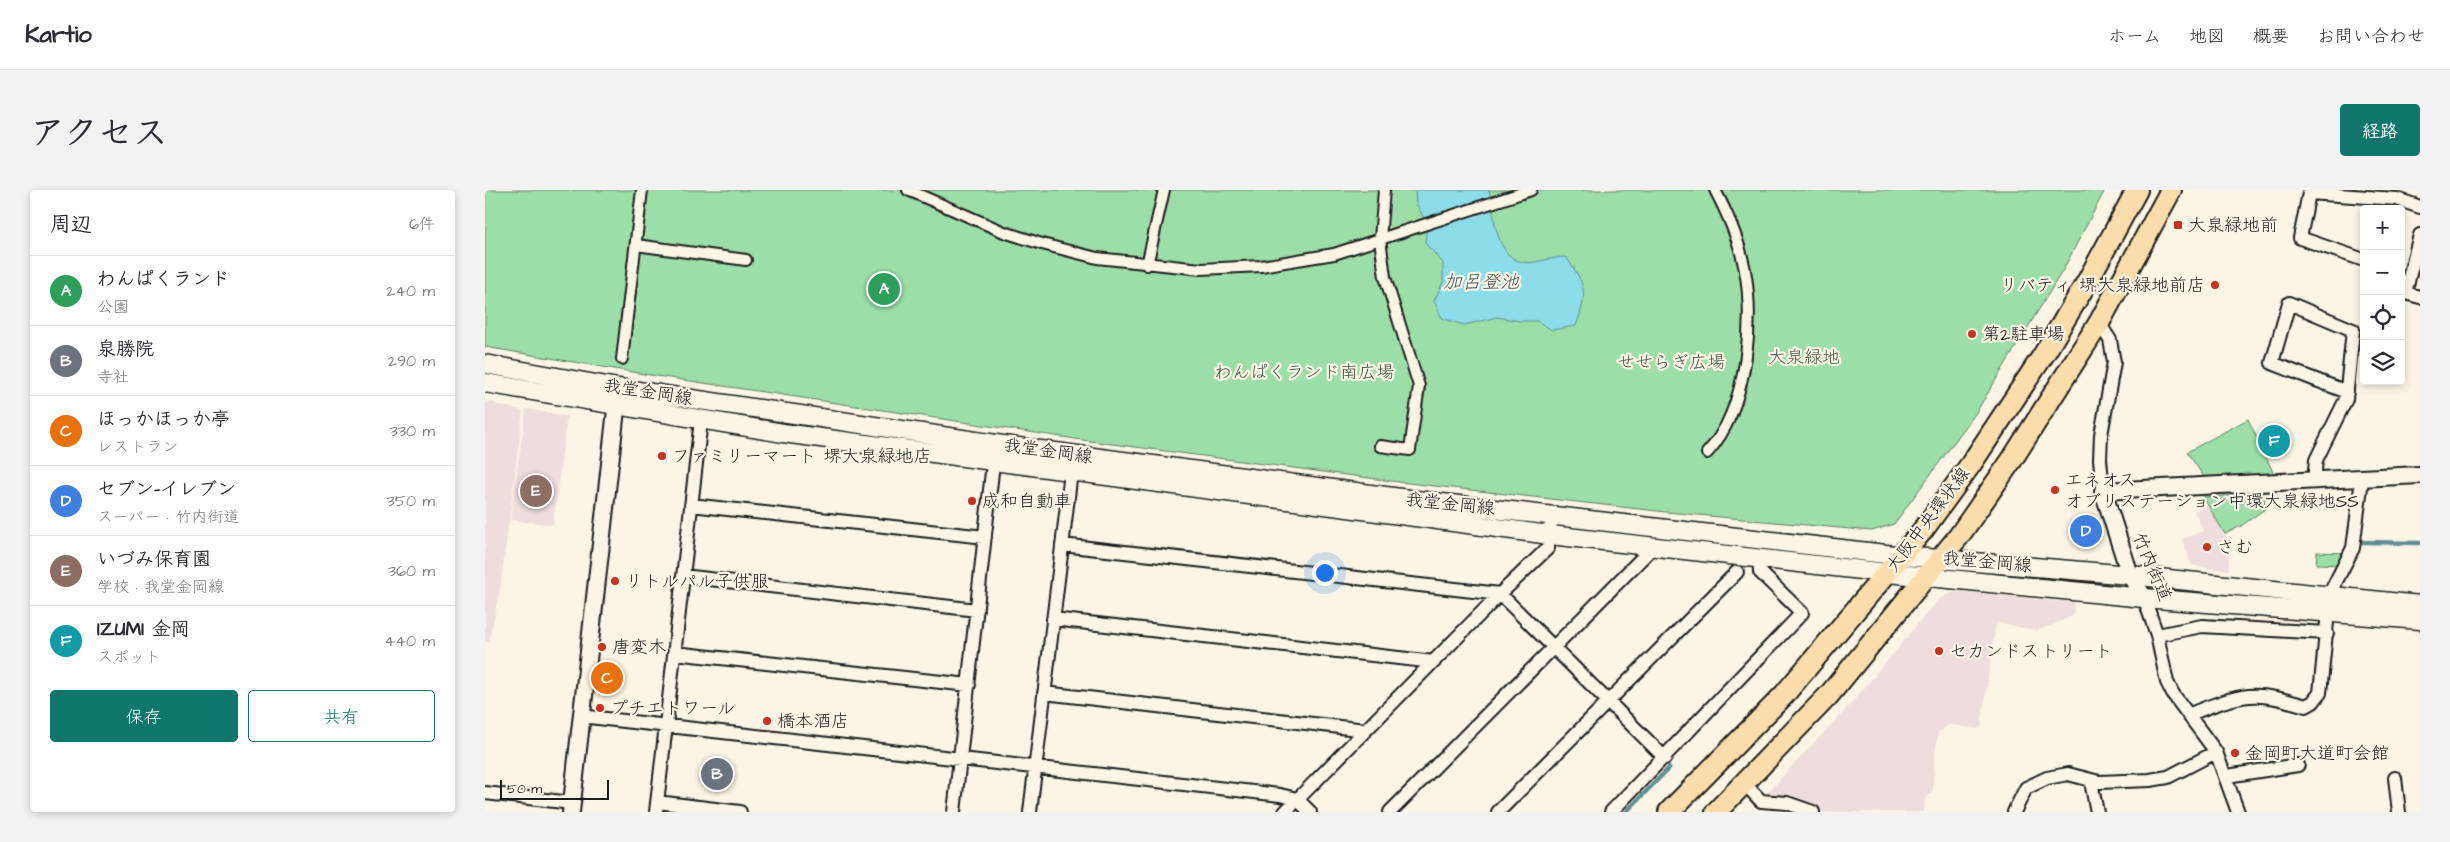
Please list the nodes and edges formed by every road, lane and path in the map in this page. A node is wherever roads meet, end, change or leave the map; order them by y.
1 (642, 190) edge
2 (908, 190) edge
3 (1164, 190) edge
4 (1383, 190) edge
5 (1531, 190) edge
6 (1715, 190) edge
7 (2137, 190) edge
8 (2171, 190) edge
9 (2420, 207) edge
10 (2420, 235) edge
11 (1380, 239) junction
12 (636, 245) junction
13 (2360, 259) edge
14 (746, 260) dead end
15 (1147, 265) junction
16 (2405, 274) edge
17 (2405, 293) edge
18 (2420, 297) edge
19 (2099, 323) junction
20 (622, 359) dead end
21 (485, 364) edge
22 (485, 384) edge
23 (618, 388) junction
24 (2347, 392) junction
25 (615, 406) junction
26 (701, 420) junction
27 (1380, 446) dead end
28 (994, 453) junction
29 (1707, 453) dead end
30 (1071, 472) junction
31 (2420, 475) edge
32 (2361, 479) junction
33 (2314, 482) junction
34 (2103, 491) junction
35 (691, 505) junction
36 (1552, 515) junction
37 (1550, 535) junction
38 (985, 537) junction
39 (1062, 545) junction
40 (1654, 546) junction
41 (1903, 556) junction
42 (1759, 558) junction
43 (1942, 558) junction
44 (1737, 572) dead end
45 (1888, 573) junction
46 (683, 576) junction
47 (1925, 576) junction
48 (2130, 576) junction
49 (1500, 594) junction
50 (2144, 598) junction
51 (2329, 603) junction
52 (2420, 605) edge
53 (977, 610) junction
54 (1053, 619) junction
55 (2420, 620) edge
56 (2327, 632) junction
57 (2157, 635) junction
58 (1554, 646) junction
59 (674, 652) junction
60 (1434, 662) junction
61 (969, 685) junction
62 (1044, 693) junction
63 (1608, 701) junction
64 (2190, 714) junction
65 (581, 716) junction
66 (665, 725) junction
67 (1366, 730) junction
68 (2216, 752) junction
69 (1665, 758) junction
70 (960, 760) junction
71 (2298, 765) dead end
72 (1034, 768) junction
73 (2227, 776) junction
74 (2395, 778) dead end
75 (2091, 782) junction
76 (1744, 783) junction
77 (485, 793) edge
78 (1297, 799) junction
79 (572, 807) edge
80 (657, 807) edge
81 (740, 812) edge
82 (954, 812) edge
83 (1030, 812) edge
84 (1285, 812) edge
85 (1310, 812) edge
86 (1390, 812) edge
87 (1498, 812) edge
88 (1611, 812) edge
89 (1669, 812) edge
90 (1716, 812) edge
91 (1813, 812) edge
92 (2015, 812) edge
93 (2097, 812) edge
94 (2238, 812) edge
95 (2399, 812) edge

1 - 12 street
2 - 15 street
3 - 15 street
4 - 11 street
5 - 11 street
6 - 29 street
7 - 41 main road, 大阪中央環状線
8 - 19 main road, 大阪中央環状線
9 - 13 street
10 - 16 street
11 - 15 street
11 - 27 street
12 - 14 street
12 - 20 street
17 - 18 street
19 - 34 street, 竹内街道
19 - 43 main road, 大阪中央環状線
21 - 23 main road, 我堂金岡線
22 - 25 main road, 我堂金岡線
23 - 25 street
23 - 28 main road, 我堂金岡線
24 - 24 street
24 - 33 street
25 - 26 main road, 我堂金岡線
25 - 65 street
26 - 28 main road, 我堂金岡線
26 - 35 street
28 - 30 main road, 我堂金岡線
28 - 36 main road, 我堂金岡線
28 - 38 street
30 - 37 main road, 我堂金岡線
30 - 39 street
31 - 32 street
32 - 33 street
32 - 51 street
33 - 34 street
34 - 48 street, 竹内街道
35 - 38 street
35 - 46 street
36 - 37 street
36 - 41 main road, 我堂金岡線
37 - 40 main road, 我堂金岡線
37 - 49 street
38 - 53 street
39 - 49 street
39 - 54 street
40 - 42 main road, 我堂金岡線
40 - 58 street
41 - 43 main road, 我堂金岡線
41 - 45 main road, 大阪中央環状線
42 - 45 main road, 我堂金岡線
42 - 69 street
43 - 47 main road, 大阪中央環状線
43 - 48 main road, 我堂金岡線
44 - 63 street
45 - 47 main road, 我堂金岡線
45 - 89 main road, 大阪中央環状線
46 - 53 street
46 - 59 street
47 - 50 main road, 我堂金岡線
47 - 76 main road, 大阪中央環状線
48 - 50 street, 竹内街道
48 - 51 main road, 我堂金岡線
49 - 58 street
49 - 60 street
50 - 51 main road, 我堂金岡線
50 - 57 street, 竹内街道
51 - 52 main road, 我堂金岡線
51 - 55 main road, 我堂金岡線
51 - 56 street
53 - 61 street
54 - 60 street
54 - 62 street
56 - 57 street
56 - 64 street
57 - 64 street, 竹内街道
58 - 63 street
58 - 86 street
59 - 61 street
59 - 66 street
60 - 67 street
61 - 70 street
62 - 67 street
62 - 72 street
63 - 69 street
63 - 87 street
64 - 68 street, 竹内街道
65 - 66 street
65 - 79 street
66 - 70 street
66 - 80 street
67 - 78 street
68 - 73 street, 竹内街道
68 - 75 street
69 - 88 street
70 - 72 street
70 - 82 street
71 - 73 street
72 - 78 street
72 - 83 street
73 - 94 street, 竹内街道
74 - 95 street
75 - 92 street
75 - 93 street
76 - 90 main road, 大阪中央環状線
76 - 91 street
77 - 79 street
78 - 84 street
78 - 85 street
80 - 81 street

